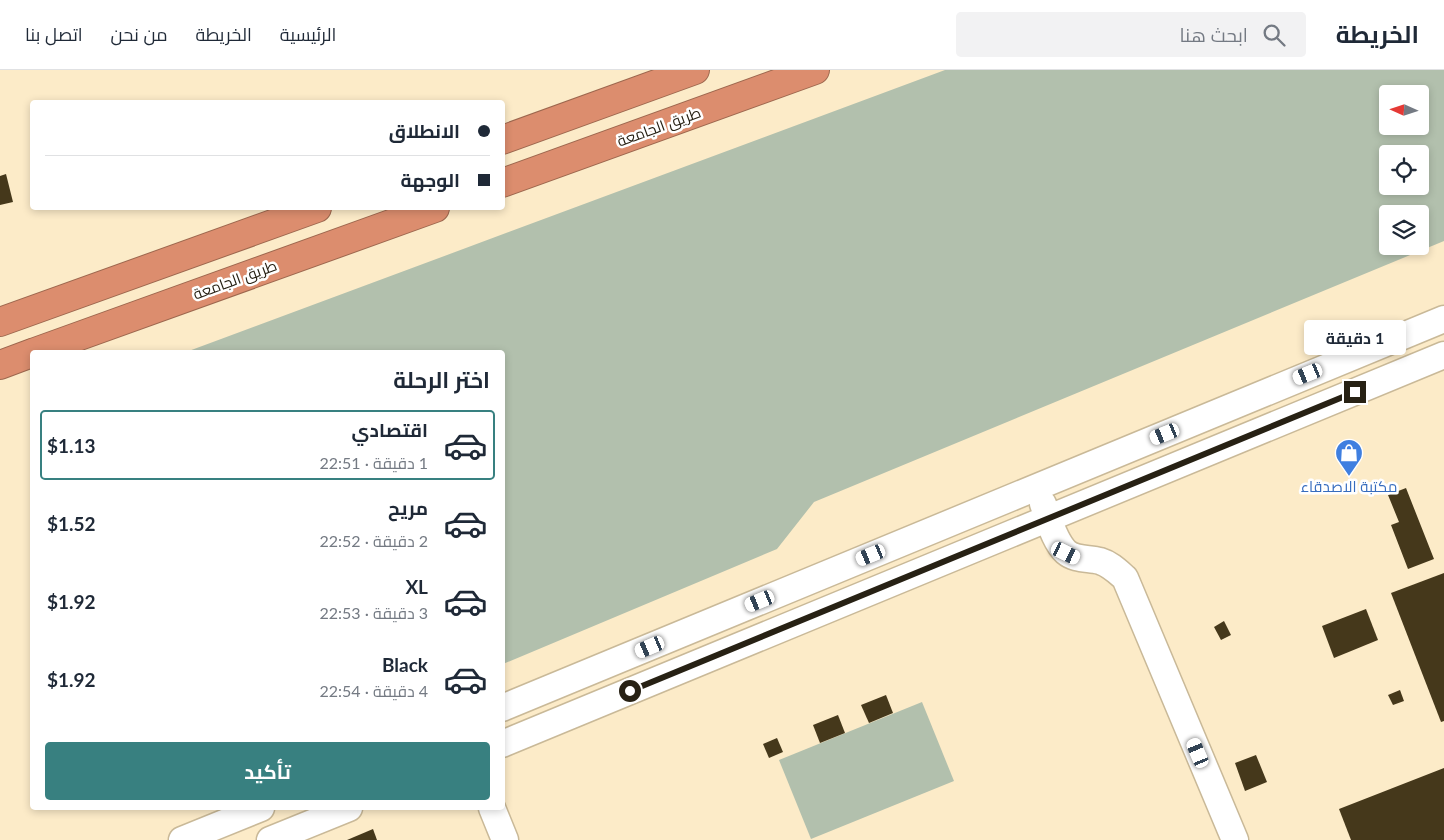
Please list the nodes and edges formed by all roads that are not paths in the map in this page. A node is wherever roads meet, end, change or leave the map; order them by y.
1 (694, 70) edge
2 (815, 70) edge
3 (505, 139) edge
4 (505, 182) edge
5 (311, 210) edge
6 (429, 210) edge
7 (183, 256) junction
8 (199, 293) junction
9 (1444, 318) edge
10 (0, 322) edge
11 (42, 350) edge
12 (30, 354) edge
13 (1444, 356) edge
14 (0, 365) edge
15 (1036, 487) junction
16 (1049, 519) junction
17 (505, 707) edge
18 (505, 743) edge
19 (344, 810) edge
20 (493, 810) edge
21 (253, 811) edge
22 (182, 840) edge
23 (256, 840) edge
24 (270, 840) edge
25 (505, 840) edge
26 (1235, 840) edge

1 - 3 highway
2 - 4 highway, طريق الجامعة
5 - 7 highway
6 - 8 highway, طريق الجامعة
7 - 8 highway
7 - 10 highway
8 - 11 highway, طريق الجامعة
9 - 15 street
12 - 14 highway, طريق الجامعة
13 - 16 street
15 - 16 street
15 - 17 street
16 - 18 street
16 - 26 street
19 - 24 street
20 - 25 street
21 - 22 street
21 - 23 street

